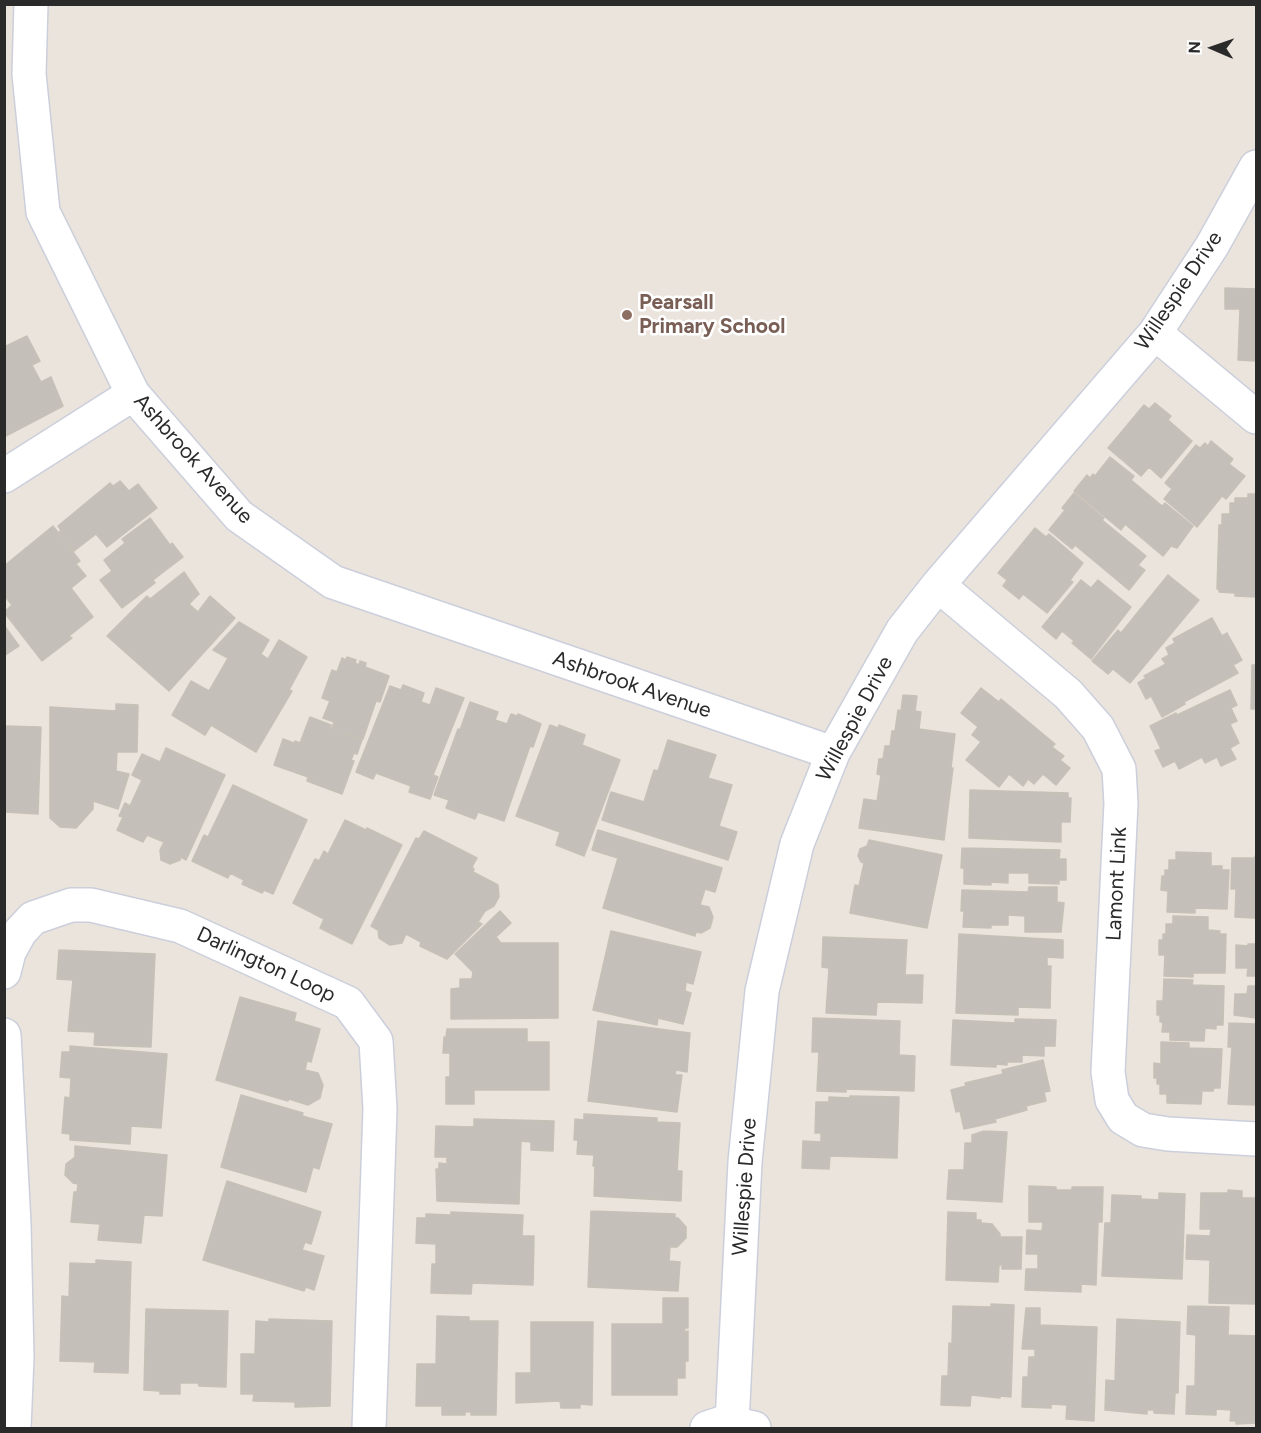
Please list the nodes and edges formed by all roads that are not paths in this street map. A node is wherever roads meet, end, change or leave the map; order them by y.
1 (31, 4) edge
2 (1257, 167) edge
3 (1155, 333) junction
4 (133, 394) junction
5 (1257, 417) edge
6 (4, 476) edge
7 (938, 585) junction
8 (833, 753) junction
9 (4, 972) edge
10 (4, 1035) edge
11 (1257, 1138) edge
12 (731, 1427) edge
13 (14, 1428) edge
14 (369, 1428) edge

1 - 4 street, Ashbrook Avenue
2 - 3 street, Willespie Drive
3 - 5 street
3 - 7 street, Willespie Drive
4 - 6 street
4 - 8 street, Ashbrook Avenue
7 - 8 street, Willespie Drive
7 - 11 street, Lamont Link
8 - 12 street, Willespie Drive
9 - 14 street, Darlington Loop
10 - 13 street

